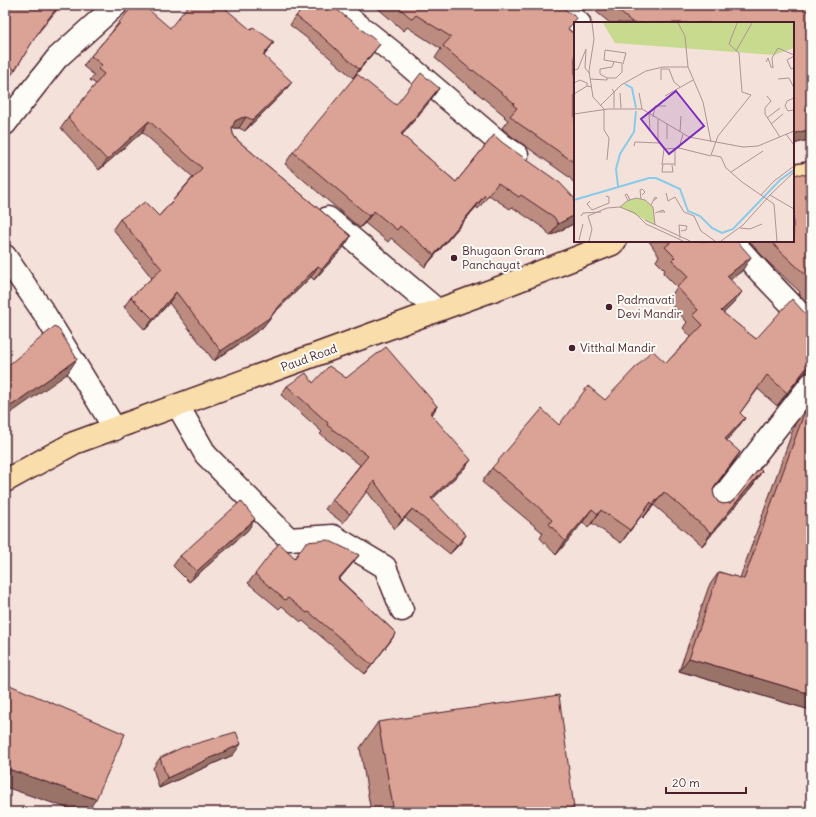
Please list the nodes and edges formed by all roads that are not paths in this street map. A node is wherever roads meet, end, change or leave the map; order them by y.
1 (116, 5) edge
2 (334, 5) edge
3 (555, 5) edge
4 (578, 22) edge
5 (5, 124) edge
6 (535, 168) edge
7 (811, 173) edge
8 (794, 176) edge
9 (316, 207) edge
10 (612, 242) edge
11 (733, 242) edge
12 (5, 256) edge
13 (437, 310) junction
14 (811, 326) edge
15 (811, 384) edge
16 (178, 406) junction
17 (115, 429) junction
18 (5, 481) edge
19 (716, 505) edge
20 (402, 610) dead end

1 - 5 street
2 - 6 street
3 - 4 street
7 - 8 main road
9 - 13 street
10 - 13 main road, Paud Road
11 - 14 street
12 - 17 street
13 - 16 main road, Paud Road
15 - 19 street
16 - 17 main road, Paud Road
16 - 20 street
17 - 18 main road, Paud Road

